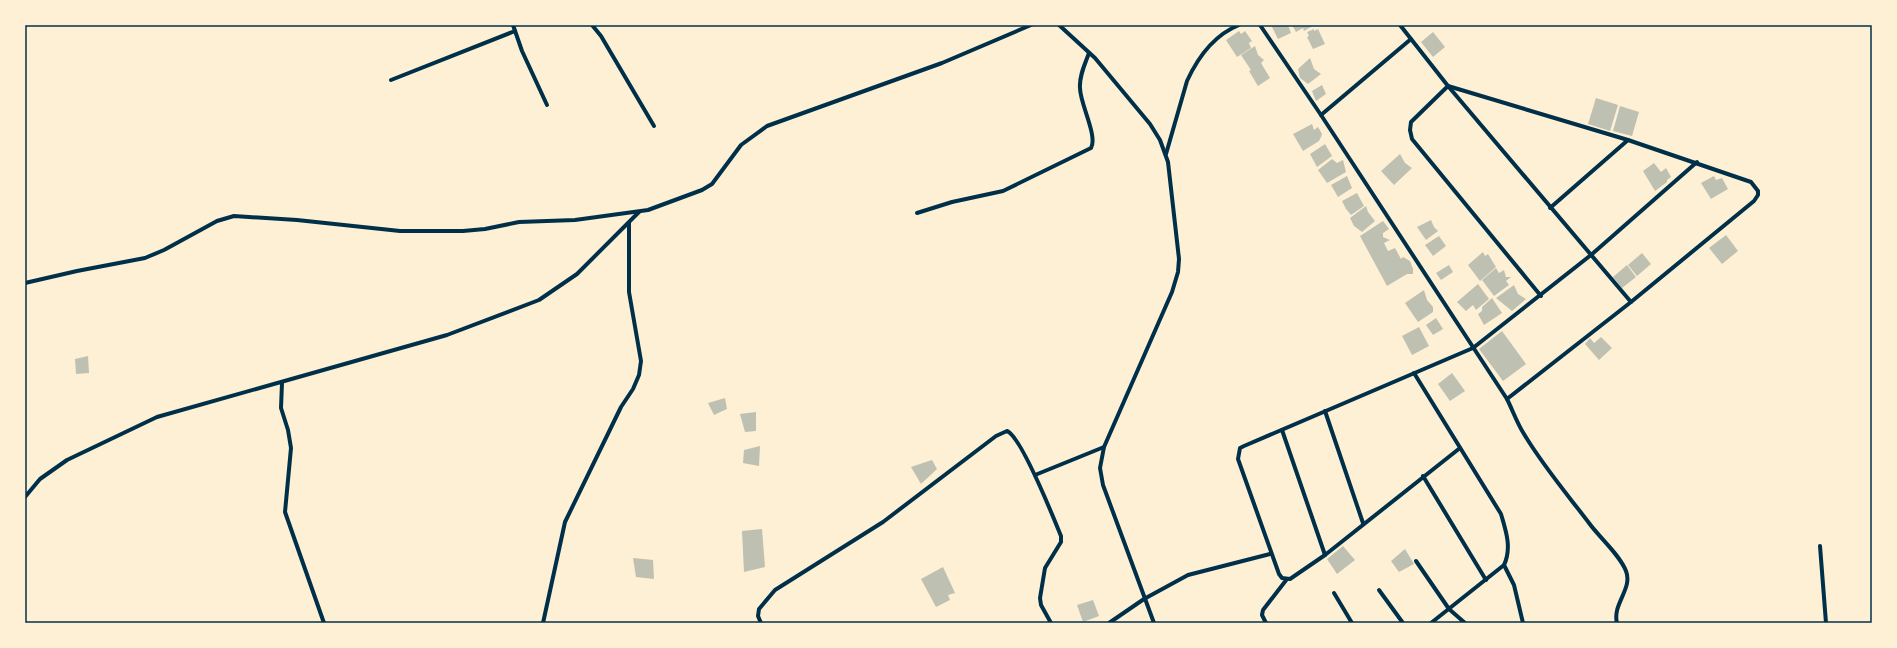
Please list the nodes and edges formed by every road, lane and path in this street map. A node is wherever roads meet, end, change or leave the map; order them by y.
1 (514, 25) edge
2 (592, 25) edge
3 (1031, 25) edge
4 (1059, 25) edge
5 (1239, 25) edge
6 (1260, 25) edge
7 (1400, 25) edge
8 (515, 31) junction
9 (1411, 39) junction
10 (1089, 53) junction
11 (391, 80) dead end
12 (1448, 86) junction
13 (547, 105) dead end
14 (1321, 115) junction
15 (654, 126) dead end
16 (1628, 140) junction
17 (1166, 154) junction
18 (1697, 162) junction
19 (1550, 208) junction
20 (639, 212) junction
21 (917, 213) dead end
22 (628, 222) junction
23 (1590, 255) junction
24 (25, 283) edge
25 (1541, 296) junction
26 (1630, 302) junction
27 (1473, 348) junction
28 (1414, 372) junction
29 (282, 383) junction
30 (1507, 399) junction
31 (1324, 411) junction
32 (1282, 430) junction
33 (1104, 447) junction
34 (1460, 448) junction
35 (1035, 475) junction
36 (1423, 476) junction
37 (25, 497) edge
38 (1363, 523) junction
39 (1820, 546) dead end
40 (1270, 554) junction
41 (1324, 555) junction
42 (1416, 561) dead end
43 (1504, 565) junction
44 (1287, 579) junction
45 (1486, 580) junction
46 (1379, 590) dead end
47 (1334, 593) dead end
48 (1144, 599) junction
49 (1449, 608) junction
50 (324, 623) edge
51 (543, 623) edge
52 (761, 623) edge
53 (1051, 623) edge
54 (1109, 623) edge
55 (1154, 623) edge
56 (1266, 623) edge
57 (1352, 623) edge
58 (1404, 623) edge
59 (1431, 623) edge
60 (1465, 623) edge
61 (1523, 623) edge
62 (1616, 623) edge
63 (1826, 623) edge

1 - 8 street
2 - 15 street
3 - 20 street
4 - 10 street
5 - 17 street
6 - 14 street
7 - 9 street
8 - 11 street
8 - 13 street
9 - 12 street
9 - 14 street
10 - 17 street
10 - 21 street
12 - 16 street
12 - 19 street
12 - 25 street
14 - 27 street
16 - 18 street
16 - 19 street
17 - 33 street
18 - 23 street
18 - 26 street
19 - 23 street
20 - 22 street
20 - 24 street
22 - 29 street
22 - 51 street
23 - 25 street
23 - 26 street
25 - 27 street
26 - 30 street
27 - 28 street
27 - 30 street
28 - 31 street
28 - 34 street
29 - 37 street
29 - 50 street
30 - 62 street
31 - 32 street
31 - 38 street
32 - 40 street
32 - 41 street
33 - 35 street
33 - 48 street
34 - 36 street
34 - 43 street
35 - 52 street
35 - 53 street
36 - 38 street
36 - 45 street
38 - 41 street
39 - 63 street
40 - 44 street
40 - 48 street
41 - 44 street
42 - 49 street
43 - 45 street
43 - 61 street
44 - 56 street
45 - 49 street
46 - 58 street
47 - 57 street
48 - 54 street
48 - 55 street
49 - 59 street
49 - 60 street

